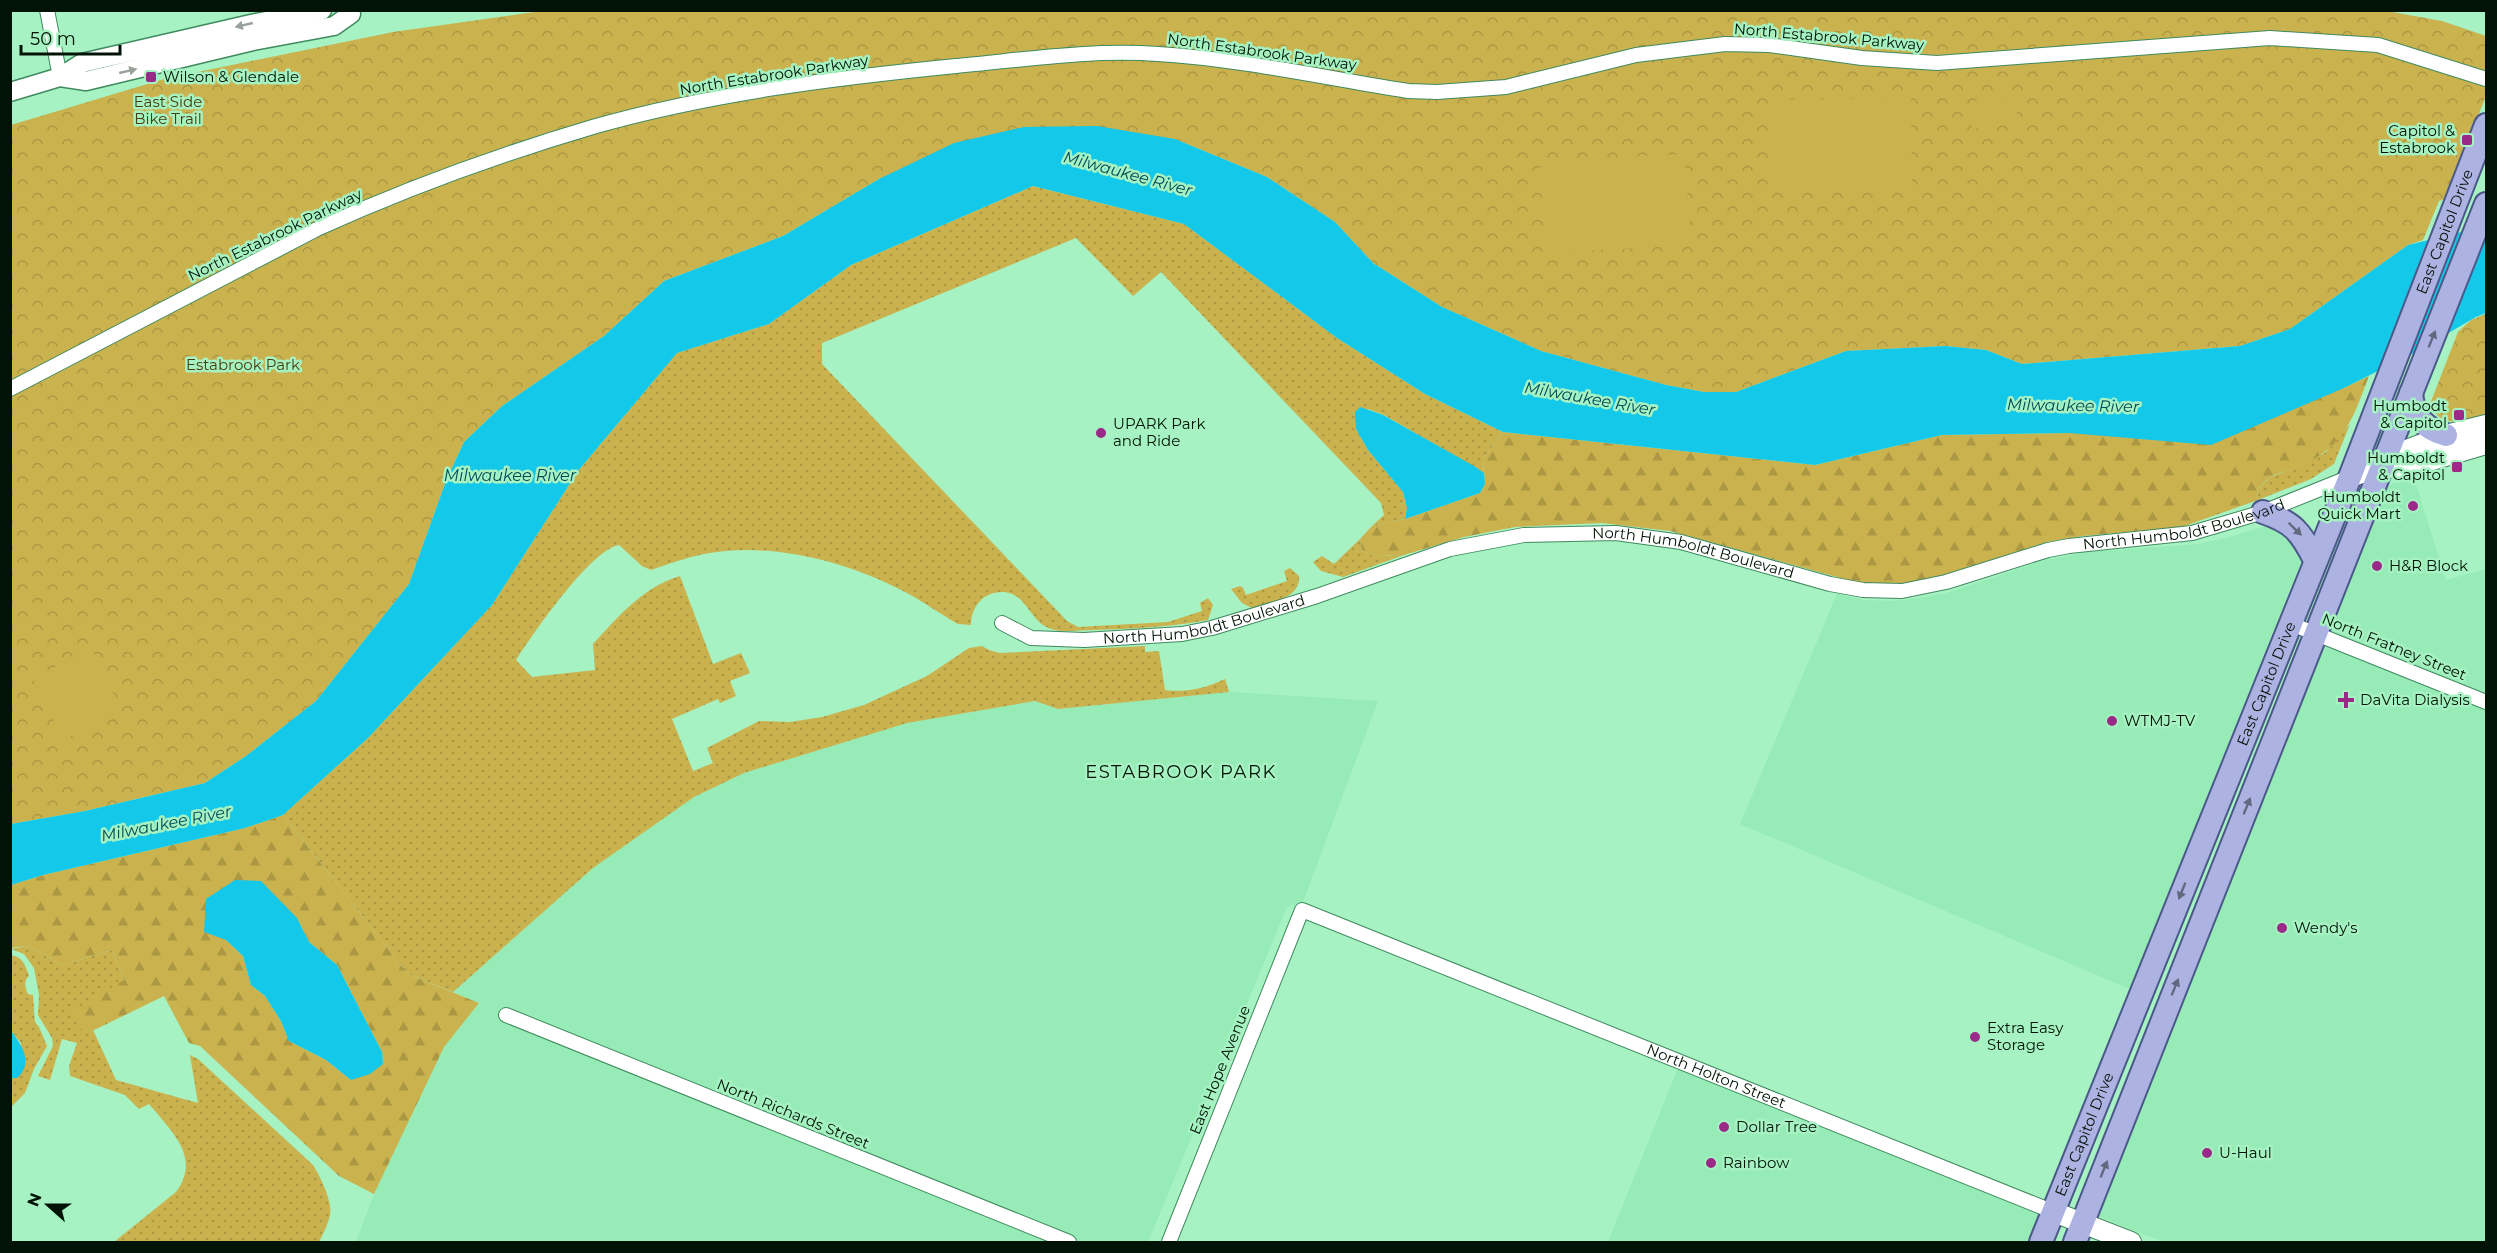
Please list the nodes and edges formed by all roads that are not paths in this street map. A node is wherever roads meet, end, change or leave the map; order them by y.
1 (47, 10) edge
2 (322, 10) edge
3 (353, 12) edge
4 (60, 77) junction
5 (2487, 79) edge
6 (10, 92) edge
7 (2487, 125) edge
8 (2487, 204) edge
9 (10, 389) edge
10 (2411, 393) junction
11 (2487, 425) edge
12 (2446, 435) junction
13 (2487, 444) edge
14 (2382, 466) junction
15 (2350, 477) junction
16 (2263, 512) junction
17 (2315, 560) junction
18 (1002, 623) dead end
19 (2289, 623) junction
20 (2315, 633) junction
21 (2487, 702) edge
22 (1302, 910) joint
23 (506, 1015) dead end
24 (2054, 1212) junction
25 (2078, 1233) edge
26 (1069, 1242) edge
27 (1169, 1242) edge
28 (2042, 1242) edge
29 (2131, 1242) edge

1 - 4 street
2 -> 4 street
4 -> 3 street
4 - 6 street
5 - 9 street, North Estabrook Parkway
7 - 15 main road, East Capitol Drive
10 -> 8 main road, East Capitol Drive
10 - 12 main road
10 - 14 main road, East Capitol Drive
11 - 12 main road, North Humboldt Boulevard
12 - 14 main road, North Humboldt Boulevard
13 - 14 main road, North Humboldt Boulevard
14 - 15 main road, North Humboldt Boulevard
14 - 20 main road, East Capitol Drive
15 - 16 street, North Humboldt Boulevard
15 - 17 main road, East Capitol Drive
16 -> 17 main road
16 - 18 street, North Humboldt Boulevard
17 - 19 main road, East Capitol Drive
19 - 20 street, North Fratney Street
19 -> 24 main road, East Capitol Drive
20 - 21 street, North Fratney Street
25 -> 20 main road, East Capitol Drive
22 - 24 street, North Holton Street
22 - 27 street, East Hope Avenue
23 - 26 street, North Richards Street
24 - 25 main road, North Holton Street
24 - 28 main road, East Capitol Drive
25 - 29 main road, North Holton Street

